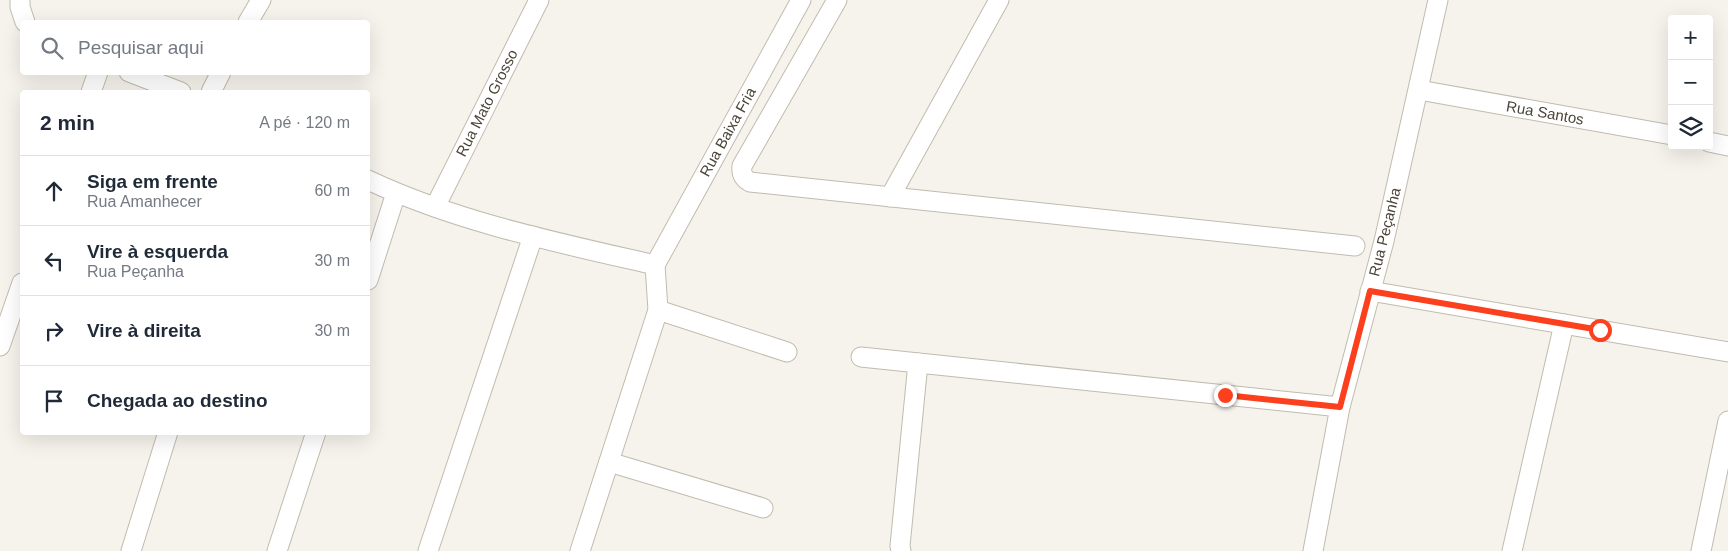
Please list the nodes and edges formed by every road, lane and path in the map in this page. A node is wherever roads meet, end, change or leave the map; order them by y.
1 (20, 0) edge
2 (261, 0) edge
3 (539, 0) edge
4 (801, 0) edge
5 (837, 0) edge
6 (999, 0) edge
7 (1438, 0) edge
8 (24, 20) edge
9 (249, 20) edge
10 (97, 75) edge
11 (137, 75) edge
12 (220, 75) edge
13 (92, 90) edge
14 (176, 90) edge
15 (212, 90) edge
16 (1418, 90) junction
17 (1668, 135) edge
18 (1713, 143) edge
19 (1728, 146) edge
20 (370, 181) edge
21 (396, 194) junction
22 (890, 197) junction
23 (435, 207) junction
24 (533, 236) junction
25 (1356, 246) dead end
26 (655, 265) junction
27 (370, 274) edge
28 (20, 289) edge
29 (1370, 291) junction
30 (658, 310) junction
31 (1564, 324) junction
32 (0, 346) edge
33 (787, 352) dead end
34 (1728, 352) edge
35 (860, 357) dead end
36 (918, 363) junction
37 (1340, 407) junction
38 (1728, 421) edge
39 (167, 435) edge
40 (315, 435) edge
41 (609, 462) junction
42 (763, 508) dead end
43 (131, 551) edge
44 (277, 551) edge
45 (428, 551) edge
46 (580, 551) edge
47 (901, 551) edge
48 (1313, 551) edge
49 (1512, 551) edge
50 (1701, 551) edge

1 - 8 street
2 - 9 street
3 - 23 street, Rua Mato Grosso
4 - 26 street, Rua Baixa Fria
5 - 22 street, Rua Baixa Fria
6 - 22 street
7 - 16 street, Rua Peçanha
10 - 13 street
11 - 14 street
12 - 15 street
16 - 17 street, Rua Santos
16 - 29 street, Rua Peçanha
18 - 19 street
20 - 21 street
21 - 23 street
21 - 27 street
22 - 25 street
23 - 24 street
24 - 26 street
24 - 45 street
26 - 30 street
28 - 32 street
29 - 31 street
29 - 37 street, Rua Peçanha
30 - 33 street
30 - 41 street
31 - 34 street
31 - 49 street
35 - 36 street
36 - 37 street
36 - 47 street
37 - 48 street, Rua Peçanha
38 - 50 street
39 - 43 street
40 - 44 street
41 - 42 street
41 - 46 street

